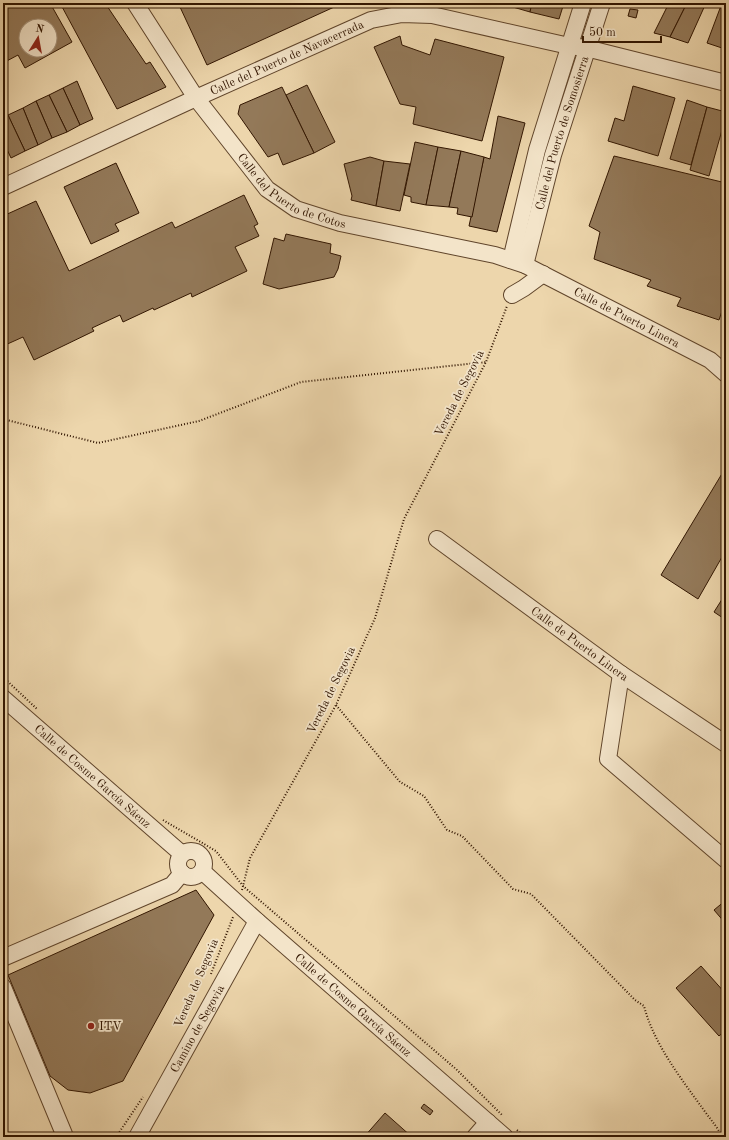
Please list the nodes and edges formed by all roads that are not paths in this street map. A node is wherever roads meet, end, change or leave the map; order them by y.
1 (135, 3) edge
2 (583, 3) edge
3 (602, 3) edge
4 (569, 46) junction
5 (586, 48) junction
6 (726, 82) edge
7 (196, 98) junction
8 (3, 187) edge
9 (518, 262) junction
10 (543, 274) junction
11 (512, 295) road end
12 (726, 374) edge
13 (437, 539) dead end
14 (621, 674) junction
15 (3, 698) edge
16 (726, 744) edge
17 (182, 854) junction
18 (726, 860) edge
19 (202, 871) junction
20 (182, 873) junction
21 (257, 921) junction
22 (3, 958) edge
23 (3, 987) edge
24 (3, 1002) edge
25 (16, 1049) dead end
26 (488, 1122) junction
27 (509, 1132) edge
28 (64, 1134) dead end
29 (137, 1137) edge
30 (475, 1137) edge

1 - 7 street, Calle del Puerto de Cotos
2 - 4 street, Calle del Puerto de Somosierra
3 - 5 street, Calle del Puerto de Somosierra
4 - 5 street, Calle del Puerto de Navacerrada
4 - 7 street, Calle del Puerto de Navacerrada
4 - 9 street, Calle del Puerto de Somosierra
5 - 6 street, Calle del Puerto de Navacerrada
5 - 9 street, Calle del Puerto de Somosierra
7 - 8 street, Calle del Puerto de Navacerrada
7 - 9 street, Calle del Puerto de Cotos
9 - 10 street, Calle de Puerto Linera
10 - 11 street
10 - 12 street, Calle de Puerto Linera
13 - 14 street, Calle de Puerto Linera
14 - 16 street, Calle de Puerto Linera
14 - 18 street
15 - 17 street, Calle de Cosme García Sáenz
17 - 19 street
17 - 20 street
19 - 20 street
19 - 21 street, Calle de Cosme García Sáenz
20 - 22 street
21 - 26 street, Calle de Cosme García Sáenz
21 - 29 street, Camino de Segovia
23 - 28 street
24 - 25 street
26 - 27 street, Calle de Cosme García Sáenz
26 - 30 street

